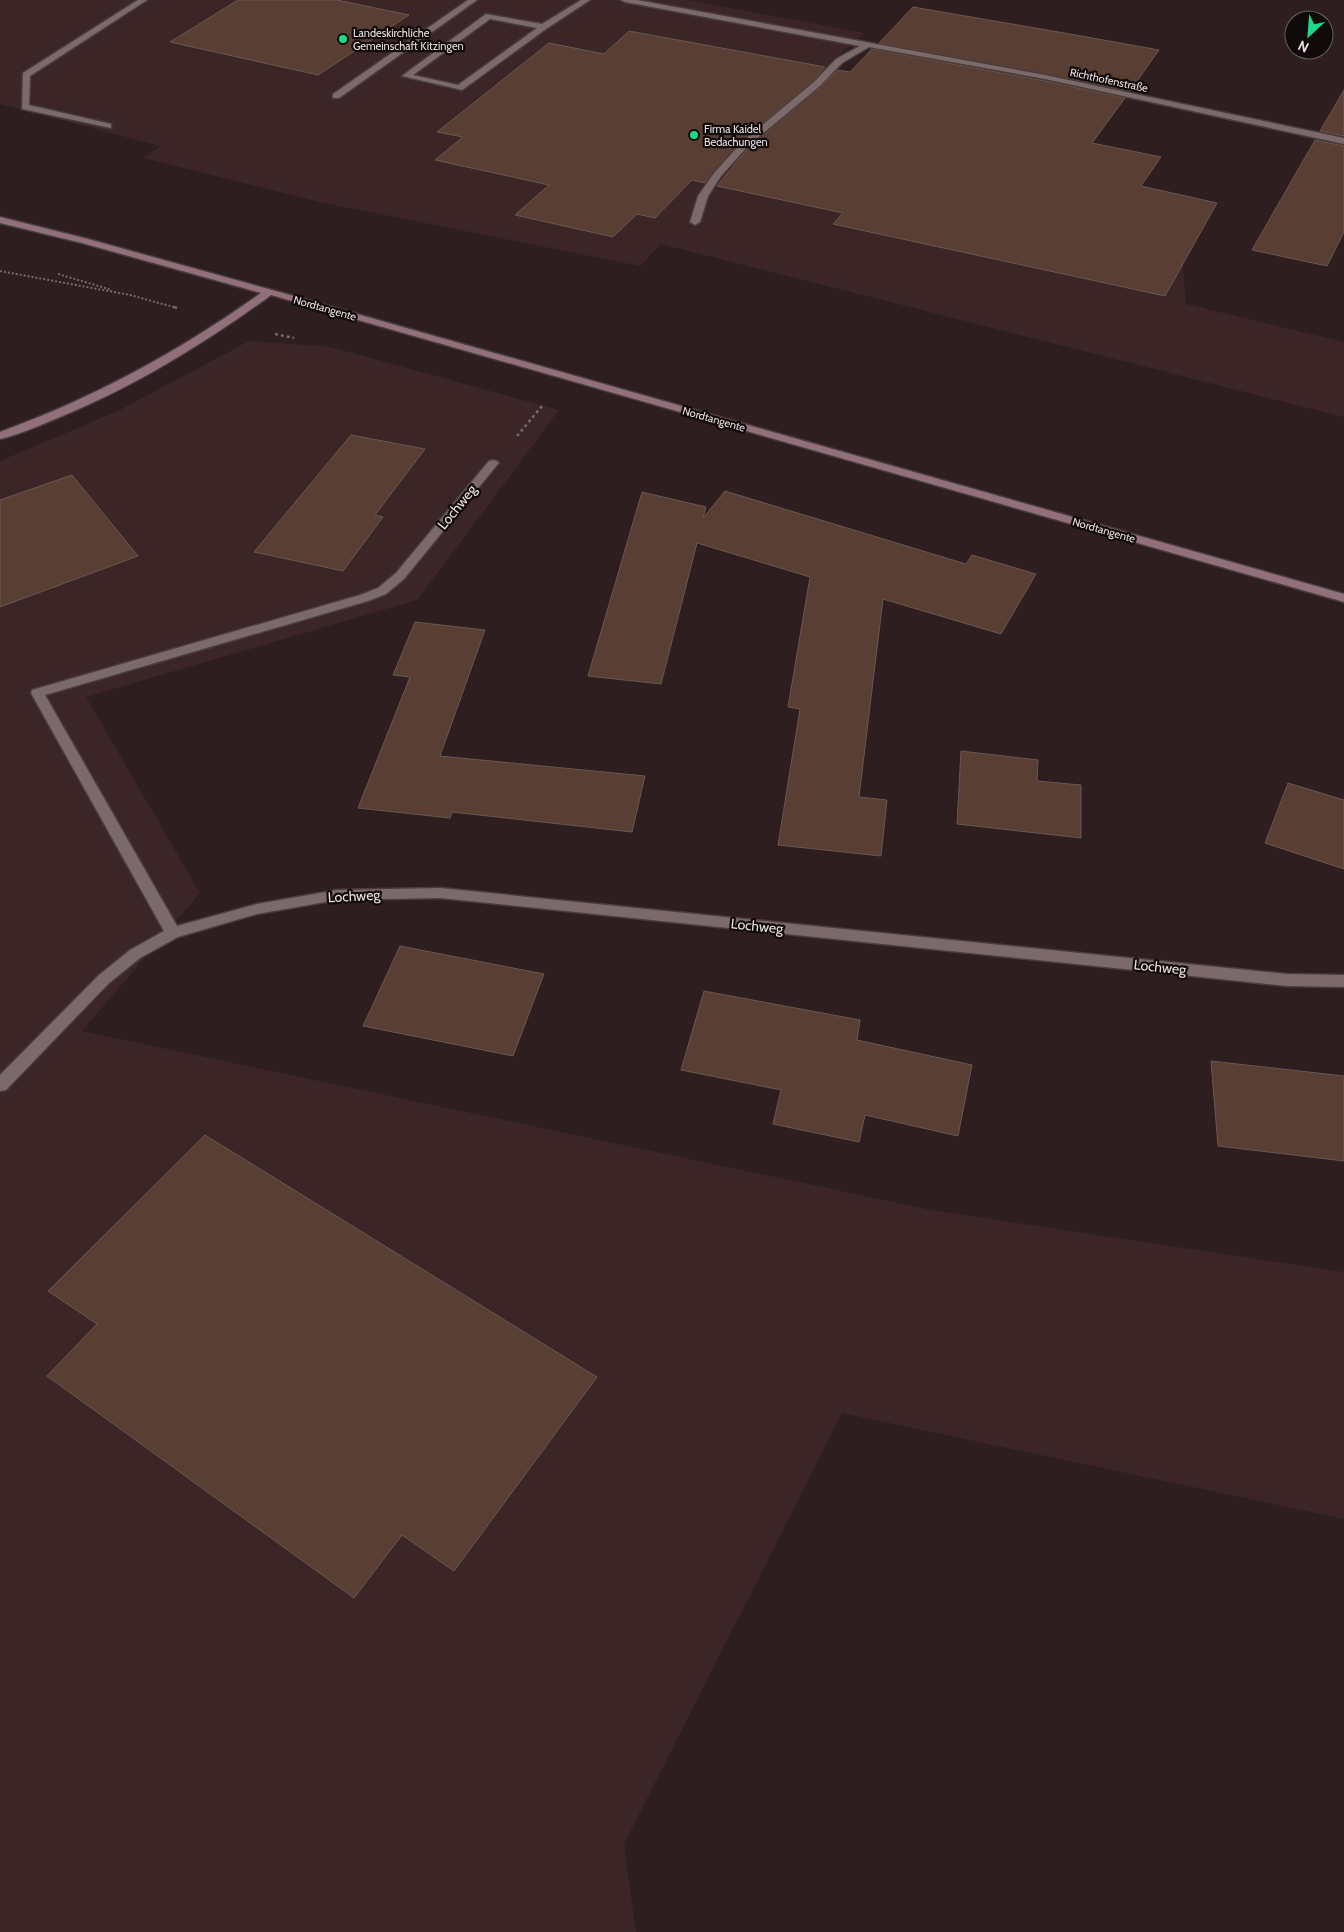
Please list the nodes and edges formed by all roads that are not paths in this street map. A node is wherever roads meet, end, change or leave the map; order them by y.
1 (143, 0) edge
2 (473, 0) edge
3 (586, 0) edge
4 (625, 0) edge
5 (543, 27) junction
6 (869, 44) junction
7 (336, 96) dead end
8 (108, 126) dead end
9 (1344, 141) edge
10 (0, 220) edge
11 (695, 222) dead end
12 (270, 292) junction
13 (0, 436) edge
14 (494, 463) road end
15 (1344, 598) edge
16 (174, 933) junction
17 (1344, 981) edge
18 (0, 1085) edge

1 - 8 street
2 - 7 street
3 - 5 street
4 - 6 street, Richthofenstraße
5 - 5 street
6 - 9 street, Richthofenstraße
6 - 11 street
10 - 12 main road, Nordtangente
12 - 13 main road
12 - 15 main road, Nordtangente
14 - 16 street, Lochweg
16 - 17 street, Lochweg
16 - 18 street, Lochweg

